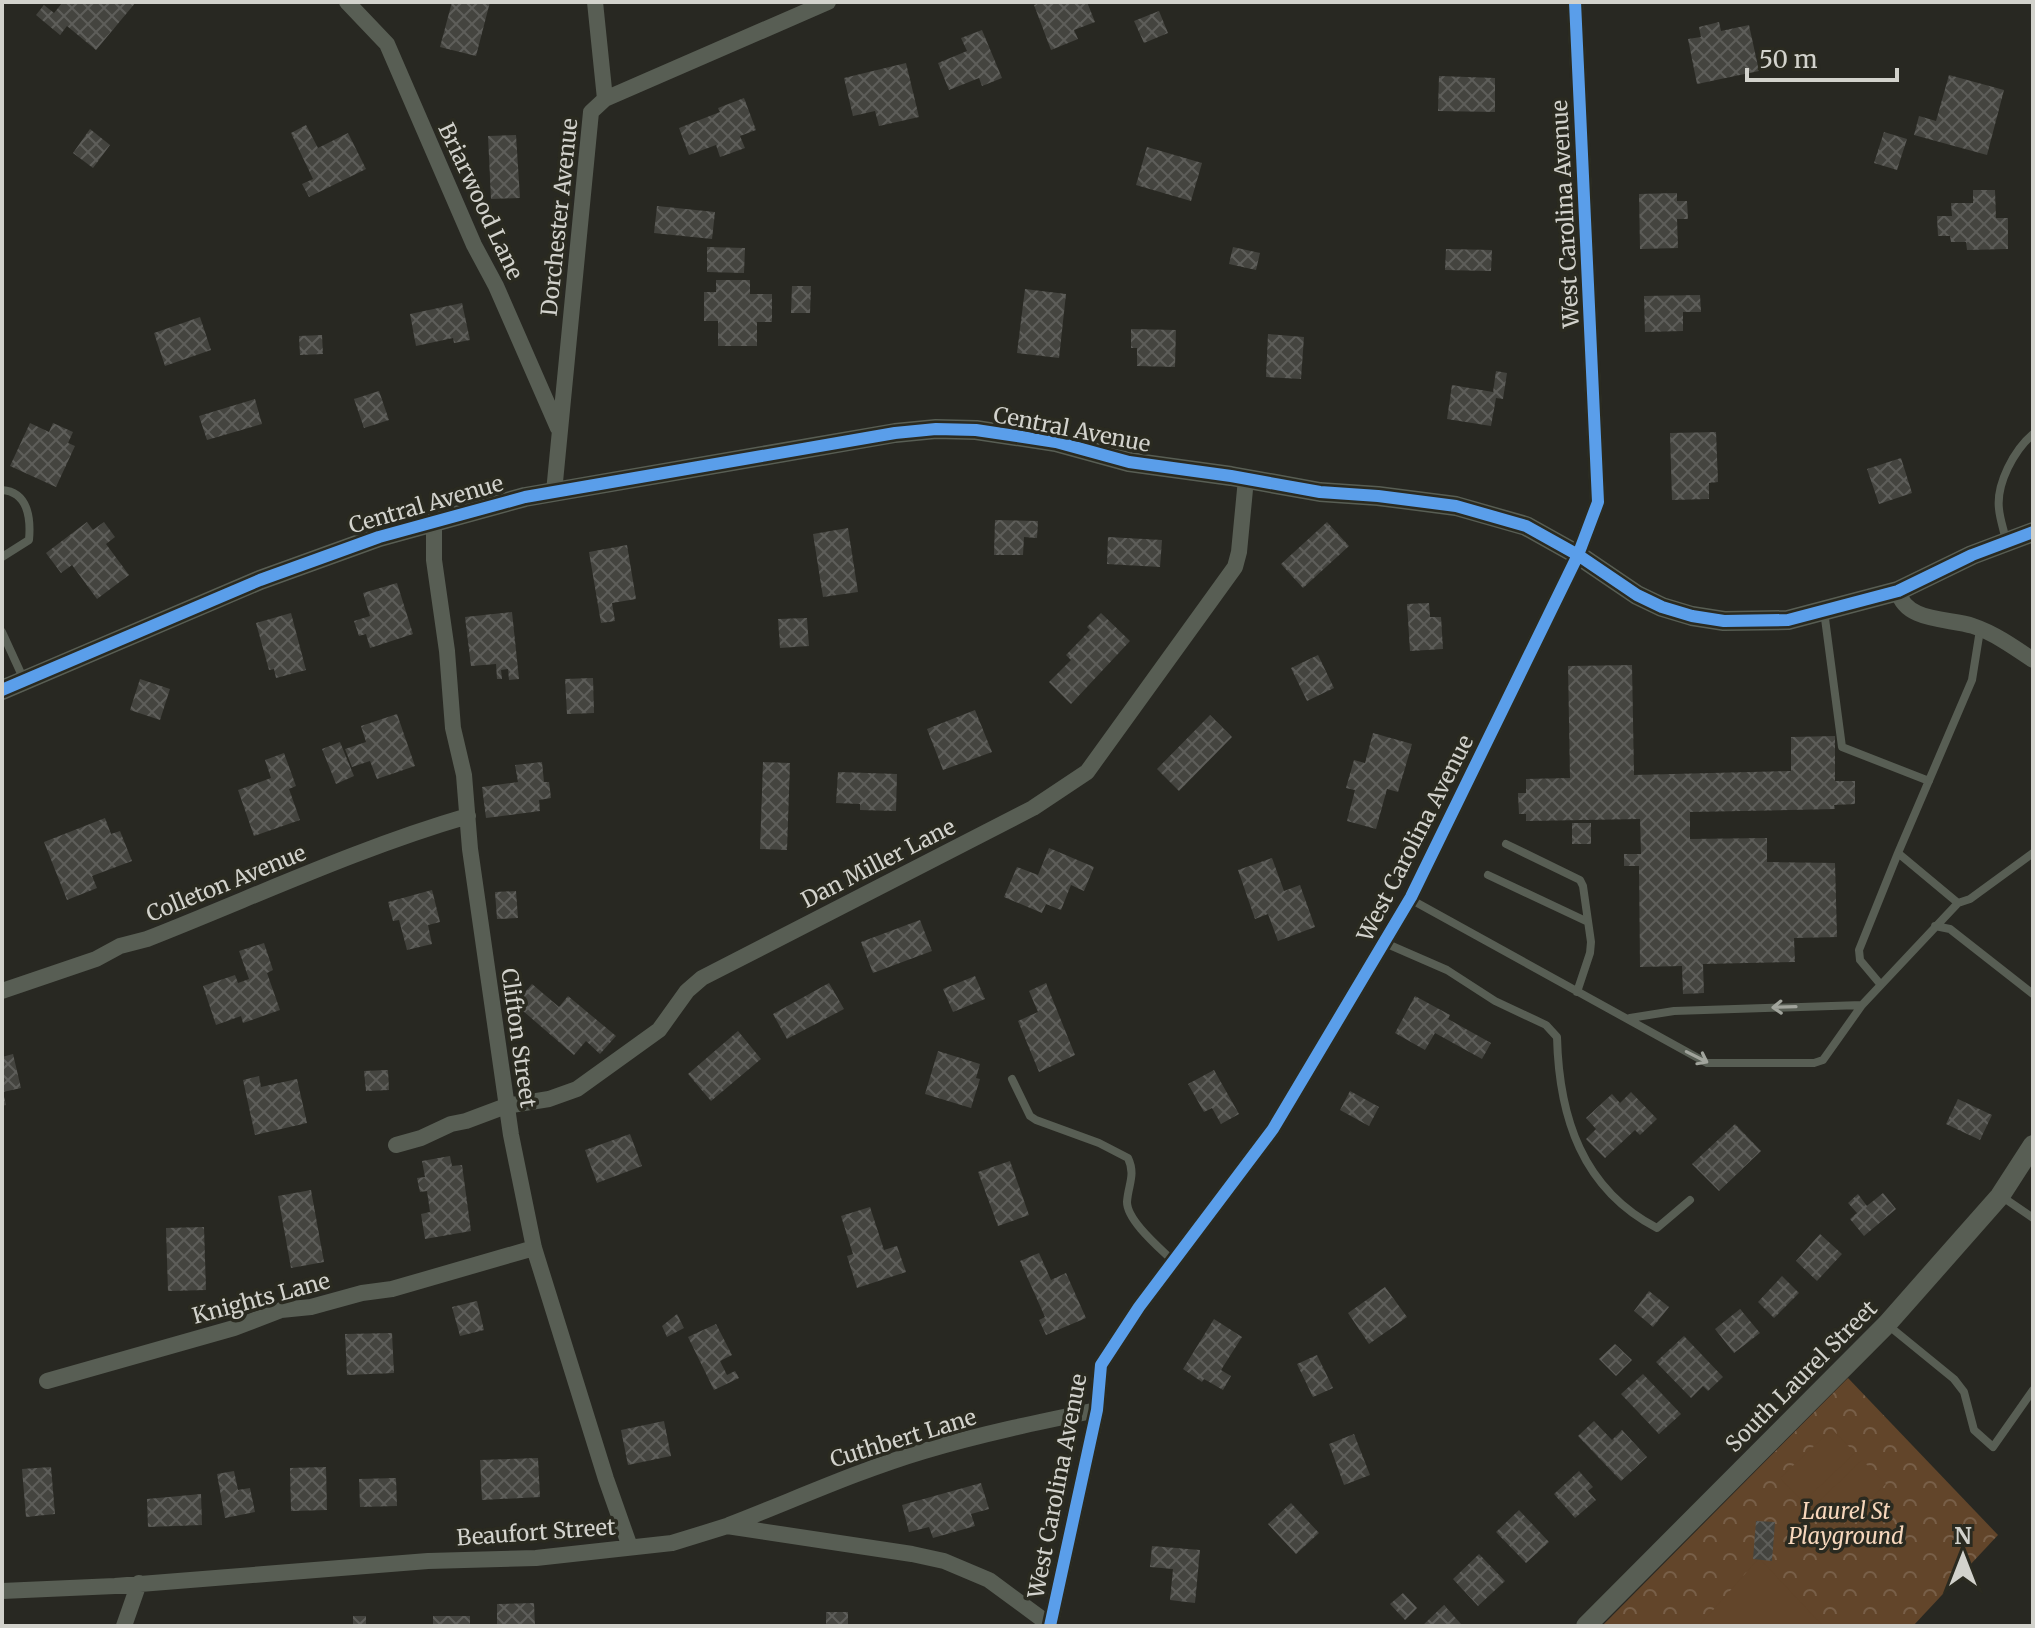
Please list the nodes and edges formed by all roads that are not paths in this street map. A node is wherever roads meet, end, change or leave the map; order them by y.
1 (347, 2) edge
2 (595, 2) edge
3 (828, 2) edge
4 (1575, 2) edge
5 (605, 99) junction
6 (559, 429) junction
7 (2033, 434) edge
8 (1246, 479) junction
9 (2, 490) edge
10 (554, 492) junction
11 (434, 521) junction
12 (2033, 532) edge
13 (2006, 542) junction
14 (1578, 555) junction
15 (2, 557) edge
16 (1898, 591) junction
17 (1824, 610) junction
18 (1980, 630) junction
19 (2, 632) edge
20 (2033, 660) edge
21 (24, 681) junction
22 (2, 690) edge
23 (1929, 781) junction
24 (468, 816) junction
25 (1506, 844) dead end
26 (1898, 853) junction
27 (2033, 853) edge
28 (1488, 875) dead end
29 (1410, 899) junction
30 (1958, 903) junction
31 (1588, 922) junction
32 (1935, 926) junction
33 (1385, 943) junction
34 (1881, 985) junction
35 (2, 991) edge
36 (1577, 992) junction
37 (2033, 994) edge
38 (1862, 1005) junction
39 (1630, 1018) junction
40 (1012, 1079) dead end
41 (506, 1106) junction
42 (396, 1145) dead end
43 (2033, 1145) edge
44 (2000, 1196) junction
45 (1690, 1200) dead end
46 (2033, 1218) edge
47 (534, 1248) junction
48 (1174, 1262) junction
49 (1887, 1324) junction
50 (47, 1381) dead end
51 (2033, 1390) edge
52 (1097, 1410) junction
53 (727, 1526) junction
54 (630, 1547) junction
55 (139, 1583) junction
56 (2, 1591) edge
57 (1050, 1625) edge
58 (124, 1626) edge
59 (1586, 1626) edge

1 - 6 street, Briarwood Lane
2 - 5 street
3 - 5 street, Dorchester Avenue
4 - 14 street, West Carolina Avenue
5 - 6 street, Dorchester Avenue
6 - 10 street, Dorchester Avenue
7 - 13 lane
8 - 10 street, Central Avenue
8 - 14 street, Central Avenue
8 - 41 street, Dan Miller Lane
9 - 15 lane
10 - 11 street, Central Avenue
11 - 21 street, Central Avenue
11 - 24 street, Clifton Street
12 - 13 street, Central Avenue
13 - 16 street, Central Avenue
14 - 17 street, Central Avenue
14 - 29 street, West Carolina Avenue
16 - 17 street, Central Avenue
16 - 18 street
17 - 23 lane
18 - 20 street
18 - 23 lane
19 - 21 lane
21 - 22 street, Central Avenue
23 - 26 lane
24 - 35 street, Colleton Avenue
24 - 41 street, Clifton Street
25 - 31 lane
26 - 30 lane
26 - 34 lane
27 - 30 lane
28 - 31 lane
29 - 33 street, West Carolina Avenue
29 - 36 lane
30 - 32 lane
31 - 36 lane
32 - 34 lane
32 - 37 lane
33 - 45 lane
33 - 48 street, West Carolina Avenue
34 - 38 lane
36 - 39 lane
38 -> 39 lane
39 -> 38 lane
40 - 48 lane
41 - 42 street, Dan Miller Lane
41 - 47 street, Clifton Street
43 - 44 street, South Laurel Street
44 - 46 lane
44 - 49 street, South Laurel Street
47 - 50 street, Knights Lane
47 - 54 street, Clifton Street
48 - 52 street, West Carolina Avenue
49 - 51 lane
49 - 59 street, South Laurel Street
52 - 53 street, Cuthbert Lane
52 - 57 street, West Carolina Avenue
53 - 54 street, Beaufort Street
53 - 57 street, Beaufort Street
54 - 55 street, Beaufort Street
55 - 56 street, Beaufort Street
55 - 58 street

